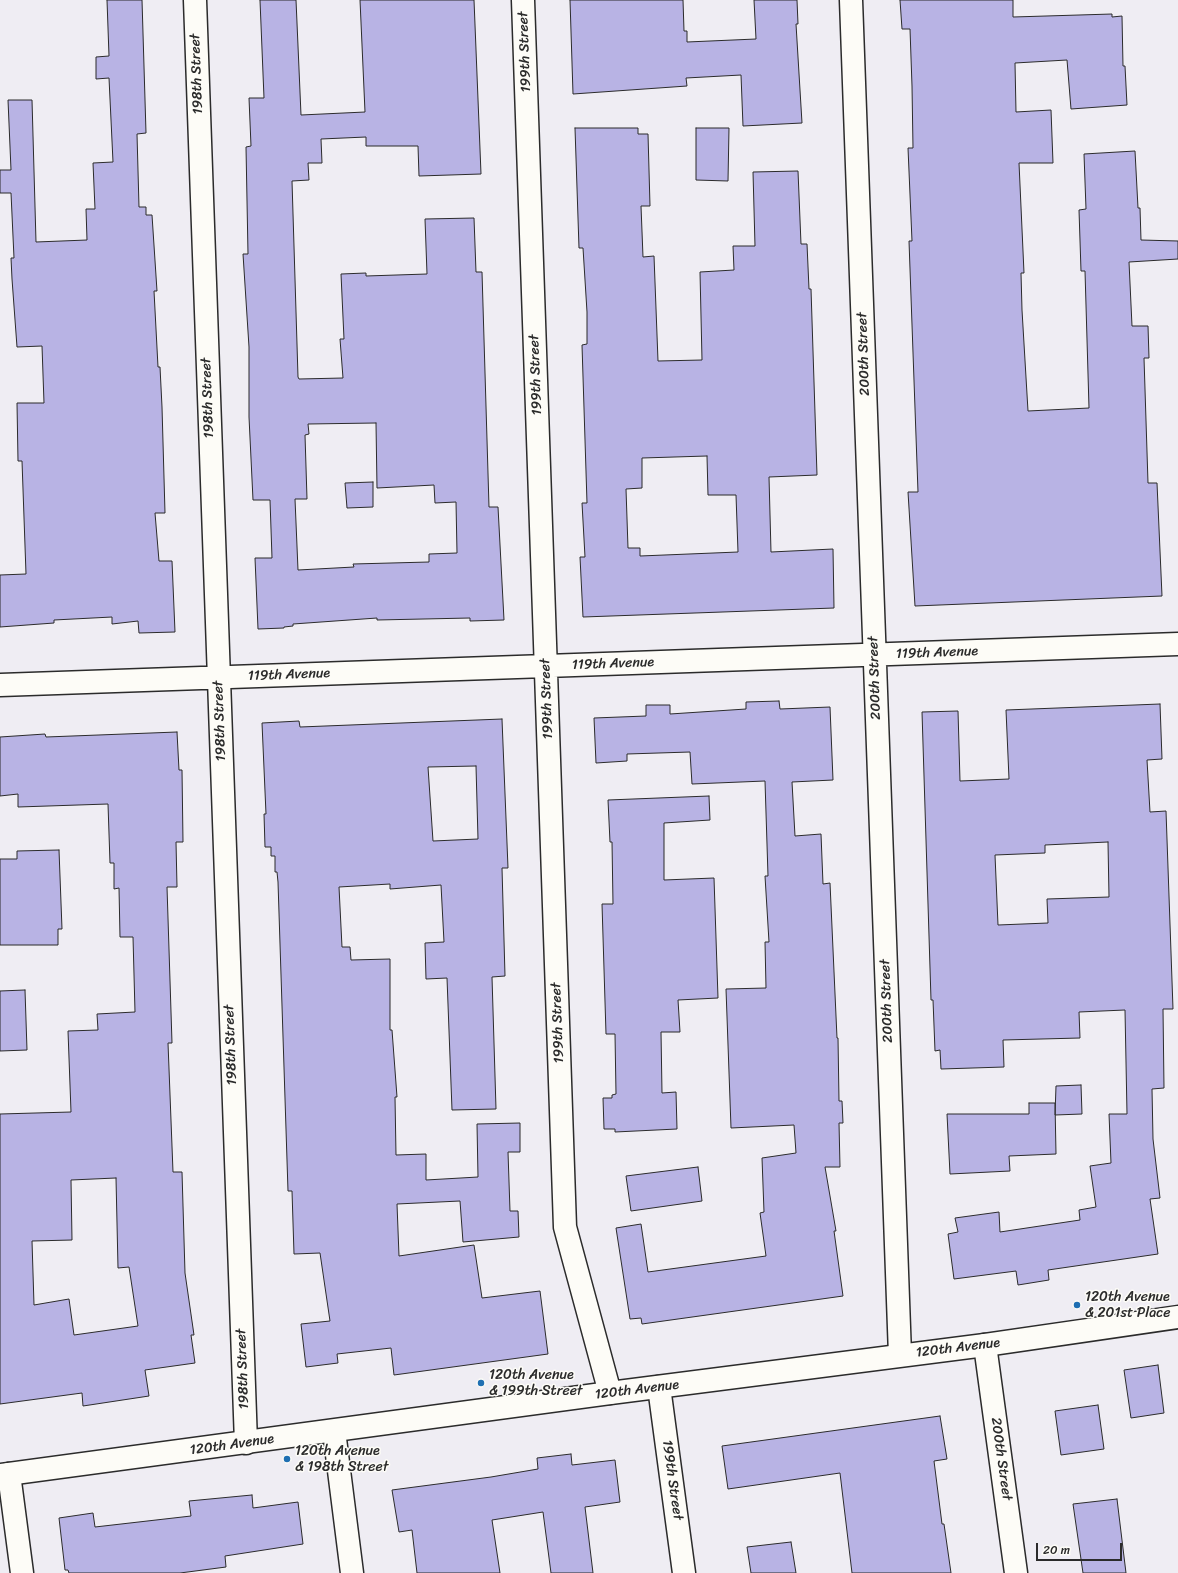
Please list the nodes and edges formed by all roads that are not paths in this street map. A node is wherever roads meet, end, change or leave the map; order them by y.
1 (195, 0) edge
2 (523, 0) edge
3 (851, 0) edge
4 (1178, 644) edge
5 (874, 655) junction
6 (546, 667) junction
7 (218, 678) junction
8 (0, 685) edge
9 (1178, 1317) edge
10 (985, 1345) junction
11 (900, 1355) junction
12 (659, 1387) junction
13 (610, 1393) junction
14 (334, 1431) junction
15 (246, 1443) junction
16 (5, 1475) edge
17 (22, 1573) edge
18 (352, 1573) edge
19 (684, 1573) edge
20 (1016, 1573) edge

1 - 7 street, 198th Street
2 - 6 street, 199th Street
3 - 5 street, 200th Street
4 - 5 street, 119th Avenue
5 - 6 street, 119th Avenue
5 - 11 street, 200th Street
6 - 7 street, 119th Avenue
6 - 13 street, 199th Street
7 - 8 street, 119th Avenue
7 - 15 street, 198th Street
9 - 10 street, 120th Avenue
10 - 11 street, 120th Avenue
10 - 20 street, 200th Street
11 - 12 street, 120th Avenue
12 - 13 street, 120th Avenue
12 - 19 street, 199th Street
13 - 14 street, 120th Avenue
14 - 15 street, 120th Avenue
14 - 18 street
15 - 16 street, 120th Avenue
16 - 17 street

